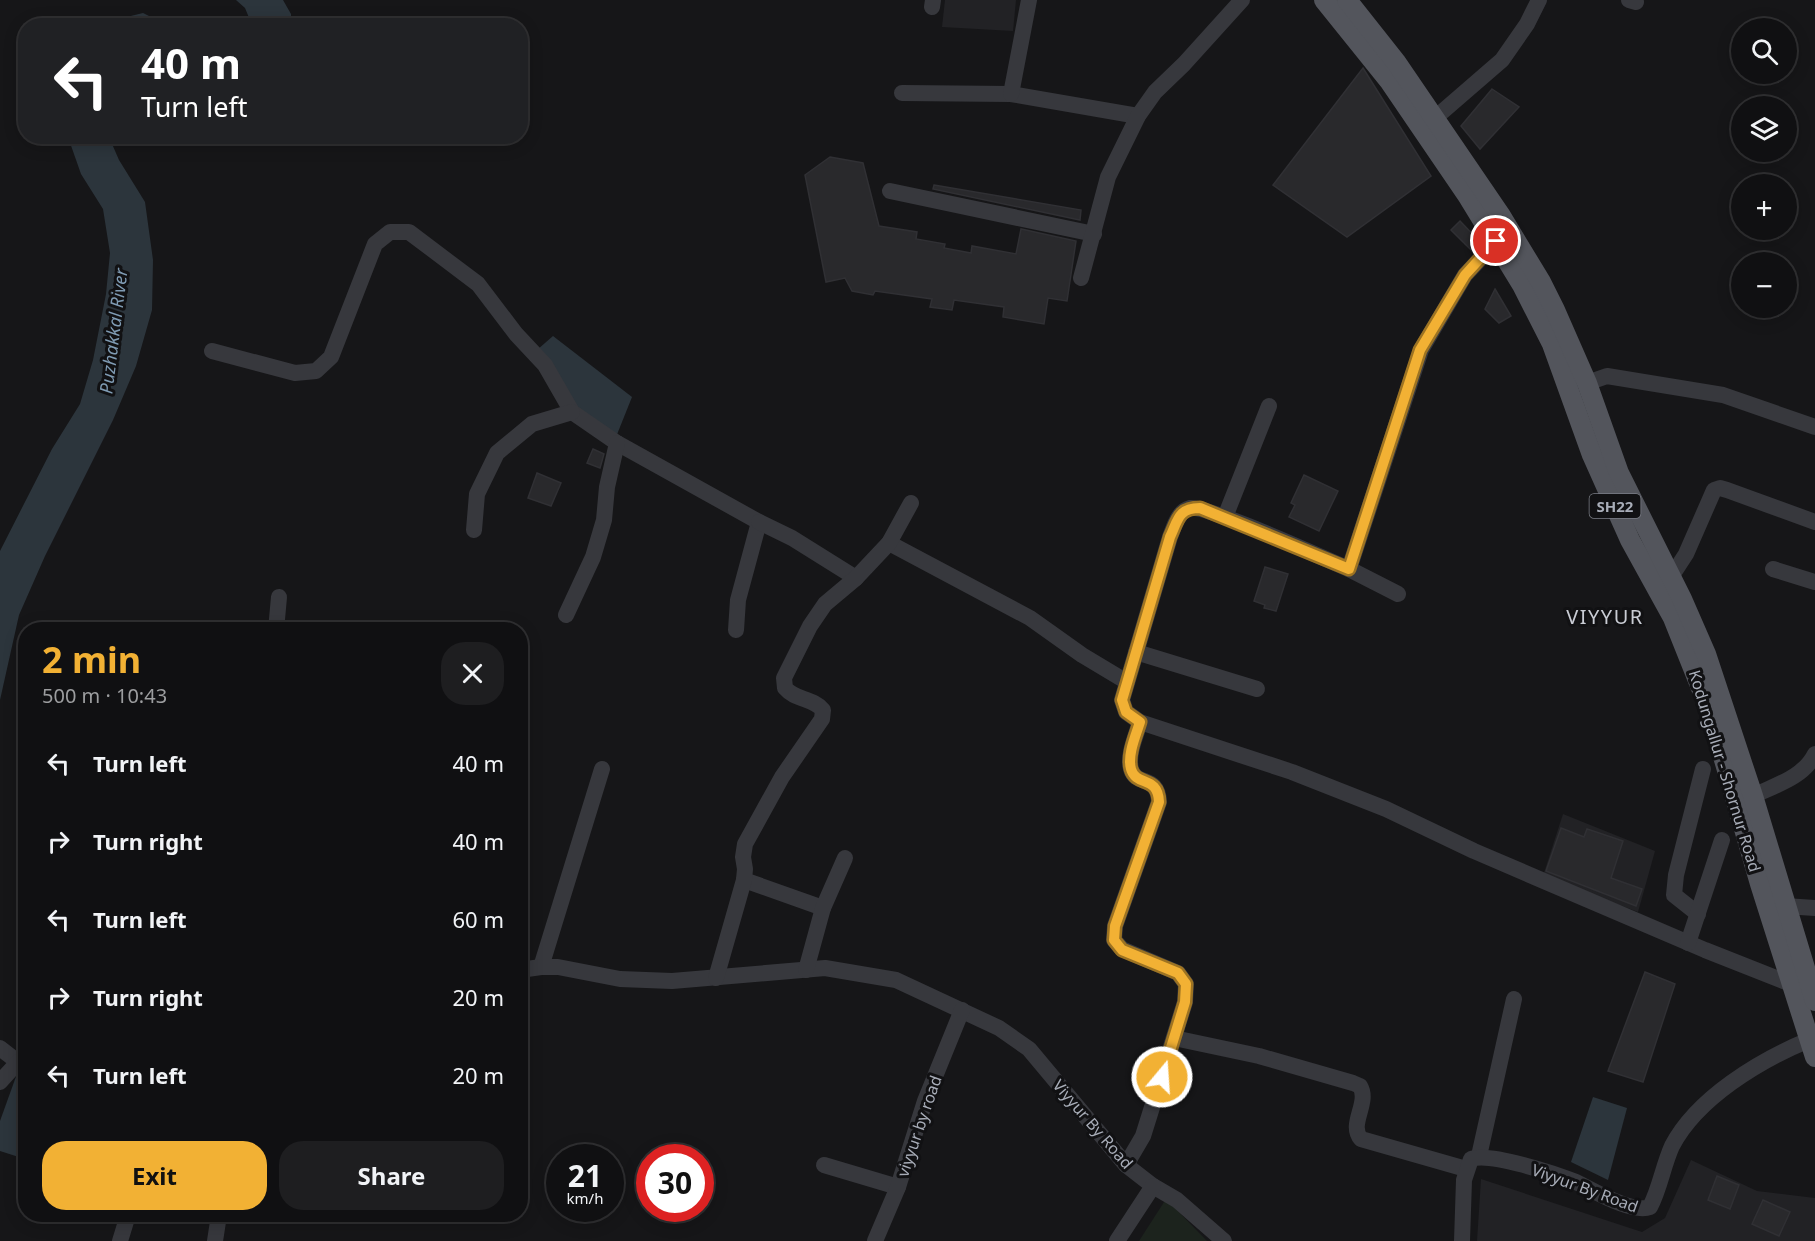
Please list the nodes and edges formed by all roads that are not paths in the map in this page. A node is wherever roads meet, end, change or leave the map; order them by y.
1 (1029, 0) edge
2 (1242, 0) edge
3 (1324, 0) edge
4 (1347, 0) edge
5 (1539, 0) edge
6 (902, 93) dead end
7 (1011, 94) junction
8 (1138, 116) junction
9 (1435, 118) junction
10 (890, 191) dead end
11 (1094, 234) junction
12 (1503, 235) junction
13 (1082, 278) dead end
14 (212, 351) dead end
15 (1587, 383) junction
16 (1269, 406) dead end
17 (572, 412) junction
18 (1815, 427) edge
19 (617, 443) junction
20 (911, 503) dead end
21 (1225, 517) junction
22 (759, 522) junction
23 (1815, 522) edge
24 (474, 530) dead end
25 (889, 543) junction
26 (1349, 569) junction
27 (1773, 569) dead end
28 (1671, 577) junction
29 (856, 578) junction
30 (1815, 582) edge
31 (1398, 594) dead end
32 (279, 597) dead end
33 (567, 615) dead end
34 (277, 622) edge
35 (736, 630) dead end
36 (1137, 651) junction
37 (1127, 682) junction
38 (1257, 689) dead end
39 (1140, 722) junction
40 (1815, 754) edge
41 (1703, 769) dead end
42 (602, 770) dead end
43 (1752, 796) junction
44 (1722, 840) dead end
45 (845, 858) dead end
46 (744, 880) junction
47 (1785, 906) junction
48 (823, 908) junction
49 (1815, 908) edge
50 (1698, 914) junction
51 (1688, 943) junction
52 (542, 967) junction
53 (528, 969) edge
54 (806, 970) junction
55 (716, 978) junction
56 (1791, 984) junction
57 (1514, 999) dead end
58 (1810, 1006) edge
59 (962, 1010) junction
60 (1174, 1038) junction
61 (0, 1048) edge
62 (1812, 1048) edge
63 (18, 1059) edge
64 (18, 1066) edge
65 (0, 1082) edge
66 (1479, 1156) junction
67 (824, 1165) dead end
68 (1126, 1165) junction
69 (1466, 1169) junction
70 (1153, 1186) junction
71 (898, 1187) junction
72 (126, 1222) edge
73 (218, 1222) edge
74 (120, 1241) edge
75 (215, 1241) edge
76 (875, 1241) edge
77 (1117, 1241) edge
78 (1224, 1241) edge
79 (1462, 1241) edge

1 - 7 street
2 - 8 street
3 - 12 main road, Kodungallur - Shornur Road / SH22
4 - 9 main road, Kodungallur - Shornur Road / SH22
5 - 9 street
6 - 7 street
7 - 8 street
8 - 11 street
9 - 12 main road, Kodungallur - Shornur Road / SH22
10 - 11 street
11 - 13 street
12 - 15 main road, Kodungallur - Shornur Road / SH22
12 - 26 street
12 - 56 main road, Kodungallur - Shornur Road / SH22
14 - 17 street
15 - 18 street
15 - 28 main road, Kodungallur - Shornur Road / SH22
16 - 21 street
17 - 19 street
17 - 24 street
19 - 22 street
19 - 33 street
20 - 25 street
21 - 26 street
21 - 36 street
22 - 29 street
22 - 35 street
23 - 28 street
25 - 29 street
25 - 37 street
26 - 31 street
27 - 30 street
28 - 43 main road, Kodungallur - Shornur Road / SH22
29 - 46 street
32 - 34 street
36 - 37 street
36 - 38 street
37 - 39 street
39 - 51 street
39 - 60 street
40 - 43 street
41 - 50 street
42 - 52 street
43 - 47 main road, Kodungallur - Shornur Road / SH22
44 - 50 street
45 - 48 street
46 - 48 street
46 - 55 street
47 - 49 street
47 - 58 main road, Kodungallur - Shornur Road / SH22
48 - 54 street
50 - 51 street
51 - 56 street
52 - 53 street, Viyyur By Road
52 - 55 street, Viyyur By Road
54 - 55 street, Viyyur By Road
54 - 59 street, Viyyur By Road
56 - 58 main road, Kodungallur - Shornur Road / SH22
57 - 66 street
58 - 62 main road, Kodungallur - Shornur Road / SH22
59 - 68 street, Viyyur By Road
59 - 71 street, viyyur by road
60 - 68 street
60 - 69 street
61 - 63 street
62 - 66 street, Viyyur By Road
64 - 65 street
66 - 69 street
67 - 71 street
68 - 70 street, Viyyur By Road
69 - 79 street
70 - 77 street
70 - 78 street, Viyyur By Road
71 - 76 street, viyyur by road
72 - 74 street
73 - 75 street

